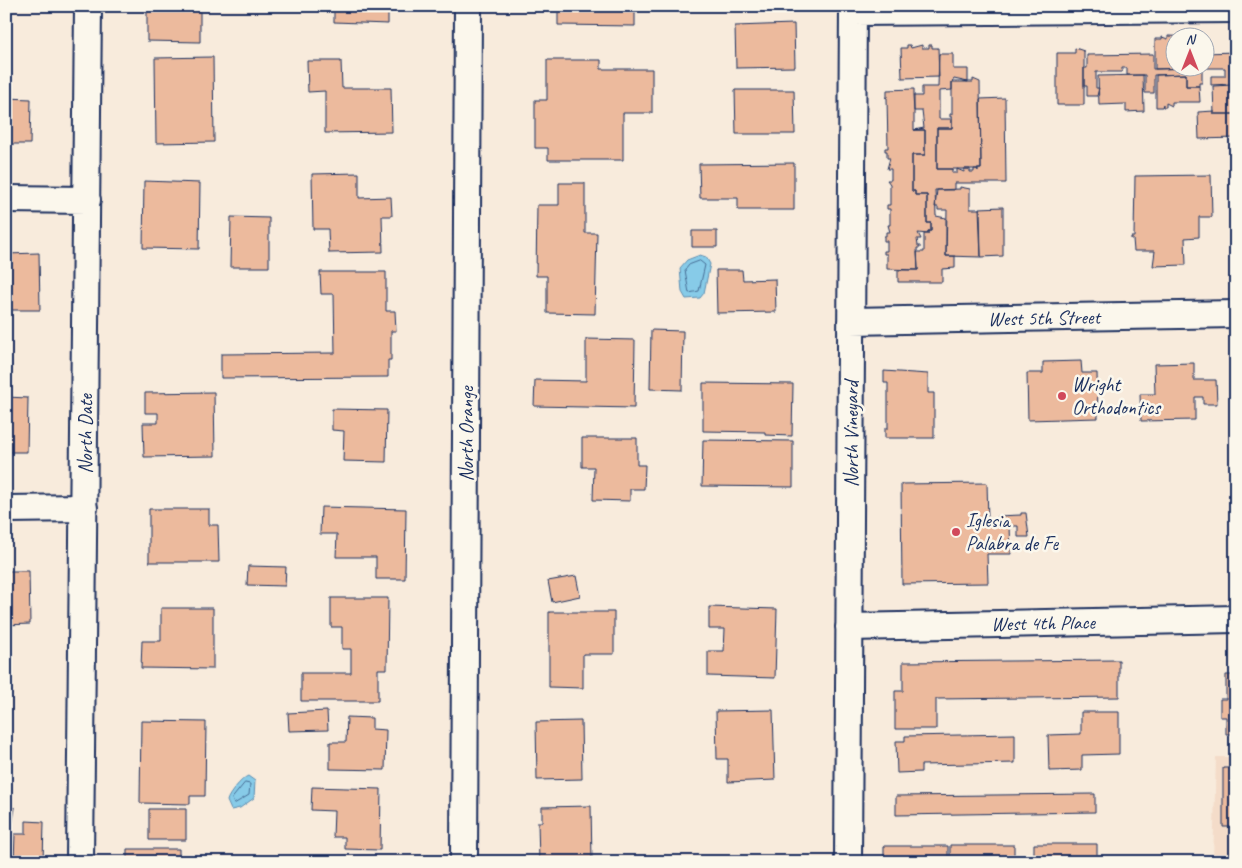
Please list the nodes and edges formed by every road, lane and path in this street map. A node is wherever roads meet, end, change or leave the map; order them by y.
1 (88, 6) edge
2 (468, 6) edge
3 (1236, 8) edge
4 (853, 9) edge
5 (6, 199) edge
6 (87, 200) junction
7 (1236, 314) edge
8 (851, 321) junction
9 (84, 508) junction
10 (6, 509) edge
11 (1236, 619) edge
12 (849, 627) junction
13 (80, 862) edge
14 (464, 862) edge
15 (848, 862) edge

1 - 6 street, North Date
2 - 14 street, North Orange
3 - 4 street
4 - 8 street, North Vineyard
5 - 6 street
6 - 9 street, North Date
7 - 8 street, West 5th Street
8 - 12 street, North Vineyard
9 - 10 street
9 - 13 street, North Date
11 - 12 street, West 4th Place
12 - 15 street, North Vineyard

